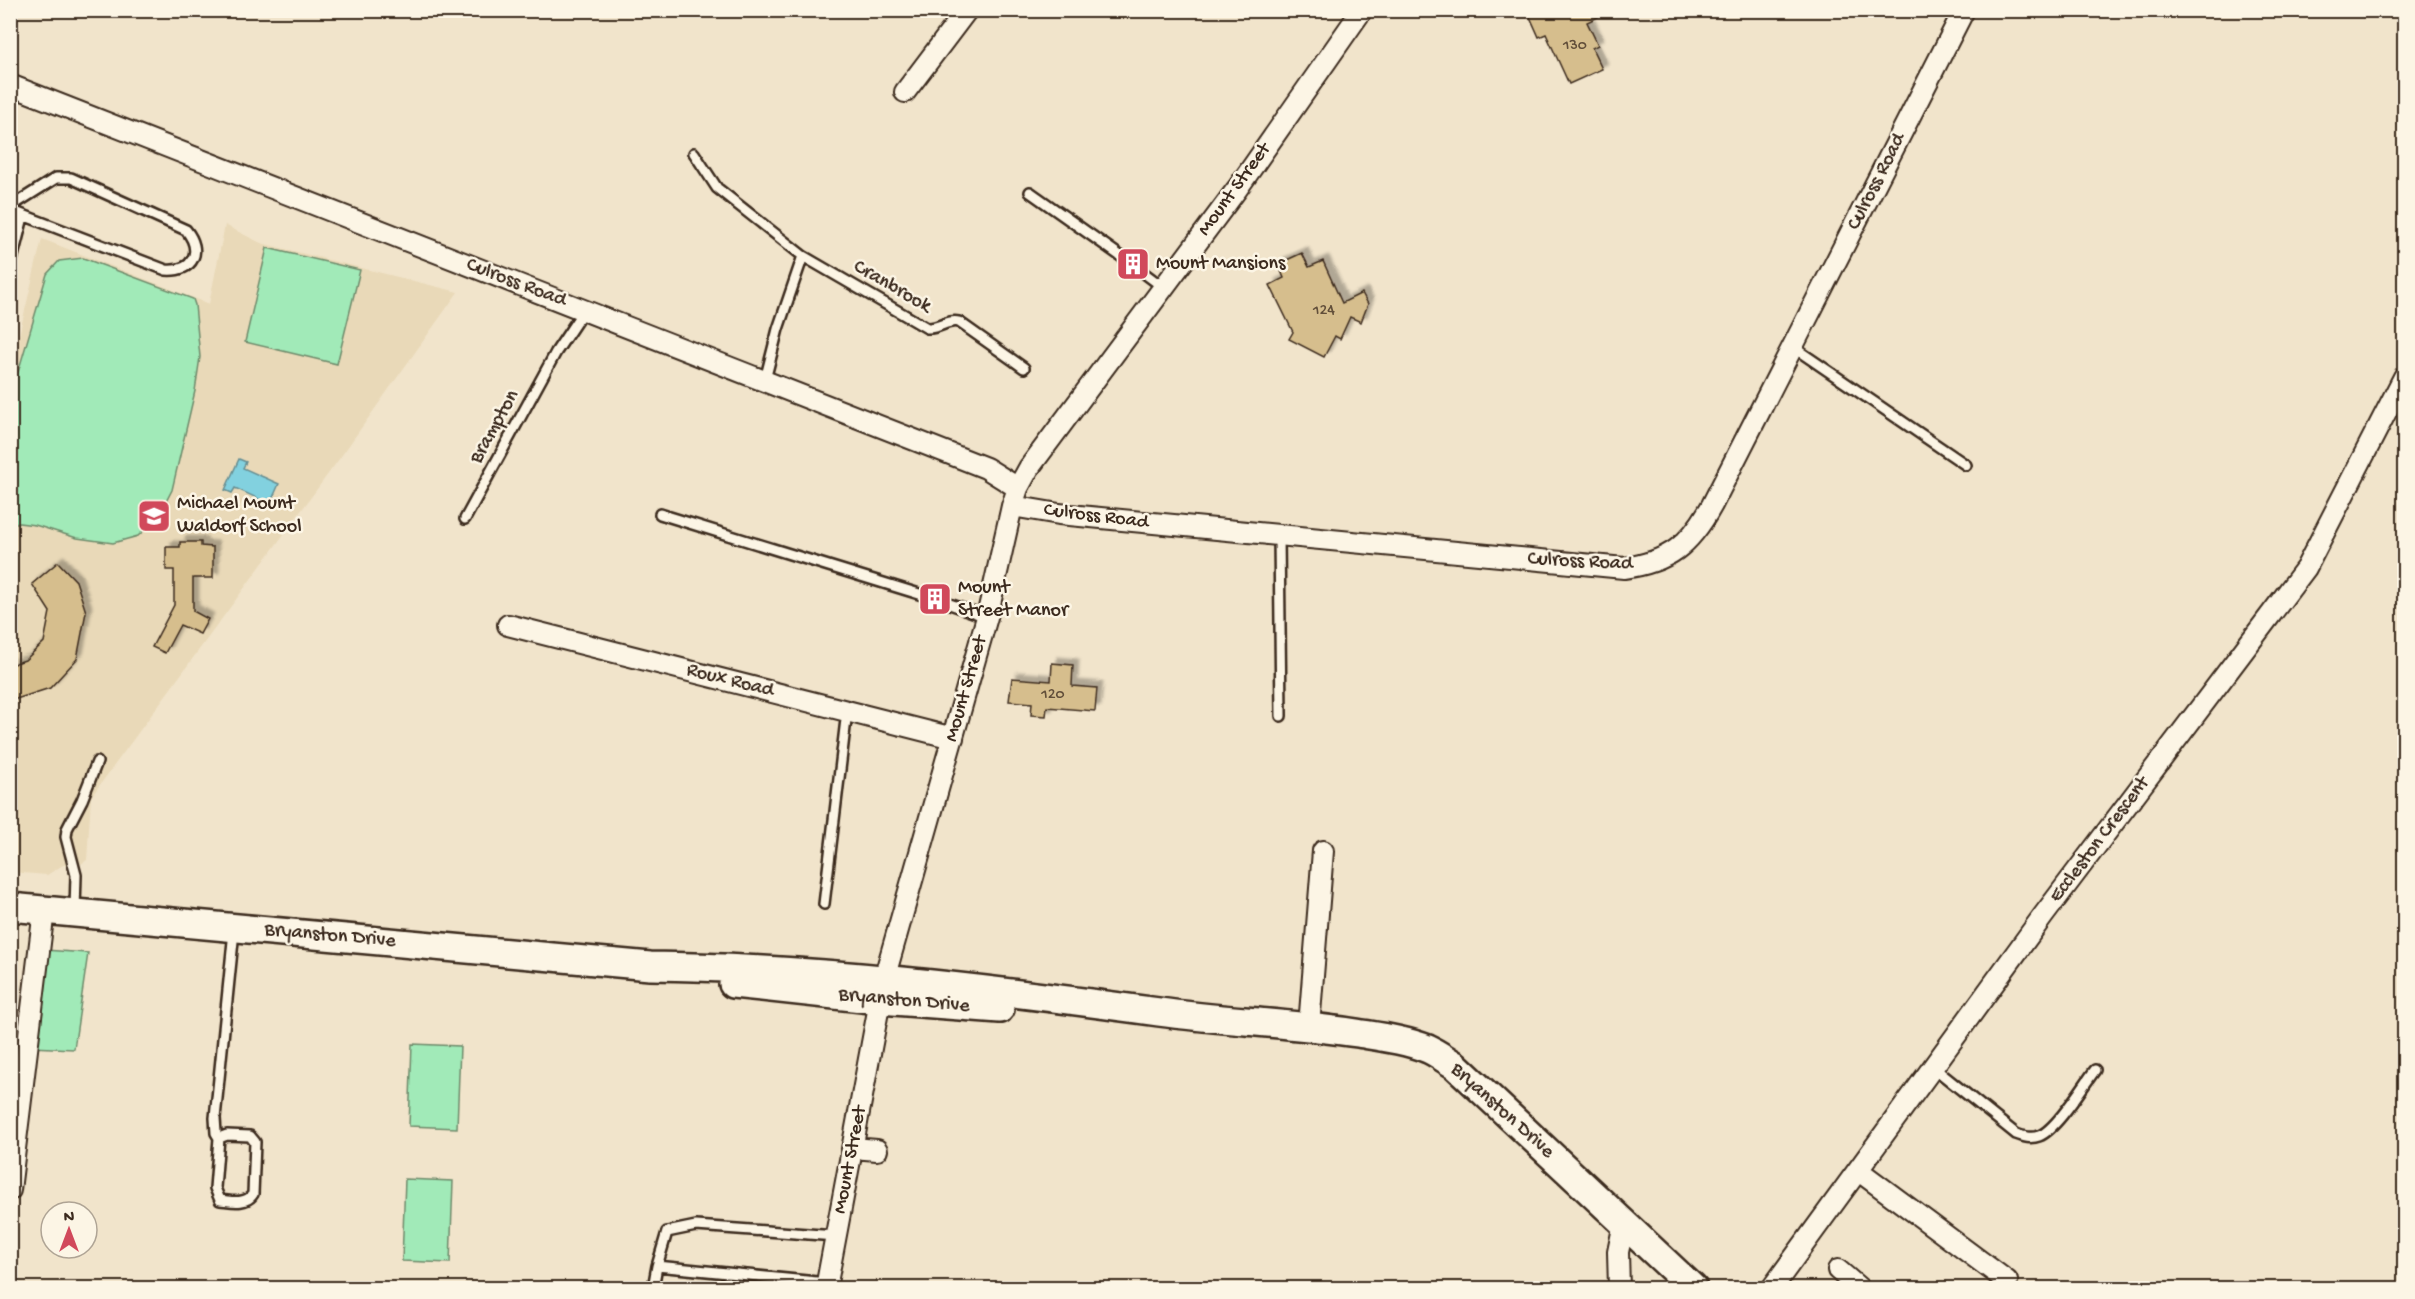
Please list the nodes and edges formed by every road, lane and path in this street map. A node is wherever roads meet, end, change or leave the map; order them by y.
1 (967, 10) edge
2 (1362, 10) edge
3 (1964, 10) edge
4 (12, 92) edge
5 (905, 92) dead end
6 (694, 153) dead end
7 (1030, 192) dead end
8 (10, 208) edge
9 (24, 217) junction
10 (803, 256) junction
11 (10, 268) edge
12 (1164, 288) junction
13 (584, 310) junction
14 (1793, 347) junction
15 (1024, 368) dead end
16 (2404, 379) edge
17 (765, 380) junction
18 (1966, 465) dead end
19 (1015, 497) junction
20 (660, 514) dead end
21 (465, 519) dead end
22 (1279, 536) junction
23 (929, 597) dead end
24 (941, 601) dead end
25 (987, 617) junction
26 (508, 625) dead end
27 (847, 711) junction
28 (1281, 716) dead end
29 (953, 738) junction
30 (97, 762) dead end
31 (1323, 851) dead end
32 (824, 904) dead end
33 (10, 907) edge
34 (44, 910) junction
35 (75, 913) junction
36 (234, 927) junction
37 (882, 989) junction
38 (1309, 1026) junction
39 (1933, 1067) junction
40 (2095, 1070) dead end
41 (219, 1138) junction
42 (853, 1148) junction
43 (877, 1150) dead end
44 (1859, 1171) junction
45 (10, 1191) edge
46 (1624, 1222) junction
47 (836, 1236) junction
48 (657, 1266) junction
49 (1838, 1270) dead end
50 (773, 1277) junction
51 (2007, 1281) dead end
52 (827, 1286) edge
53 (653, 1288) edge
54 (771, 1288) edge
55 (1619, 1288) edge
56 (1693, 1288) edge
57 (1772, 1288) edge
58 (1859, 1288) edge

1 - 5 street
2 - 12 street, Mount Street
3 - 14 street, Culross Road
4 - 13 street, Culross Road
6 - 10 lane, Cranbrook
7 - 12 lane
8 - 9 lane
8 - 9 lane
9 - 11 lane
10 - 15 lane, Cranbrook
10 - 17 lane
12 - 19 street, Mount Street
13 - 17 street, Culross Road
13 - 21 lane, Brampton
14 - 18 lane
14 - 22 street, Culross Road
16 - 39 street, Eccleston Crescent
17 - 19 street, Culross Road
19 - 22 street, Culross Road
19 - 25 street, Mount Street
20 - 23 lane
22 - 28 lane
24 - 25 lane
25 - 29 street, Mount Street
26 - 27 street, Roux Road
27 - 29 street, Roux Road
27 - 32 lane
29 - 37 street, Mount Street
30 - 35 lane
31 - 38 street
33 - 34 main road, Bryanston Drive
34 - 35 main road, Bryanston Drive
34 - 45 street
35 - 36 main road, Bryanston Drive
36 - 37 main road, Bryanston Drive
36 - 41 lane
37 - 38 main road, Bryanston Drive
37 - 42 street, Mount Street
38 - 46 main road, Bryanston Drive
39 - 40 lane
39 - 44 street, Eccleston Crescent
41 - 41 lane
42 - 43 street
42 - 47 street, Mount Street
44 - 51 street
44 - 57 street, Eccleston Crescent
46 - 55 street
46 - 56 main road, Bryanston Drive
47 - 48 lane
47 - 52 street, Mount Street
48 - 50 lane
48 - 53 lane
49 - 58 street
50 - 52 lane
50 - 54 lane

